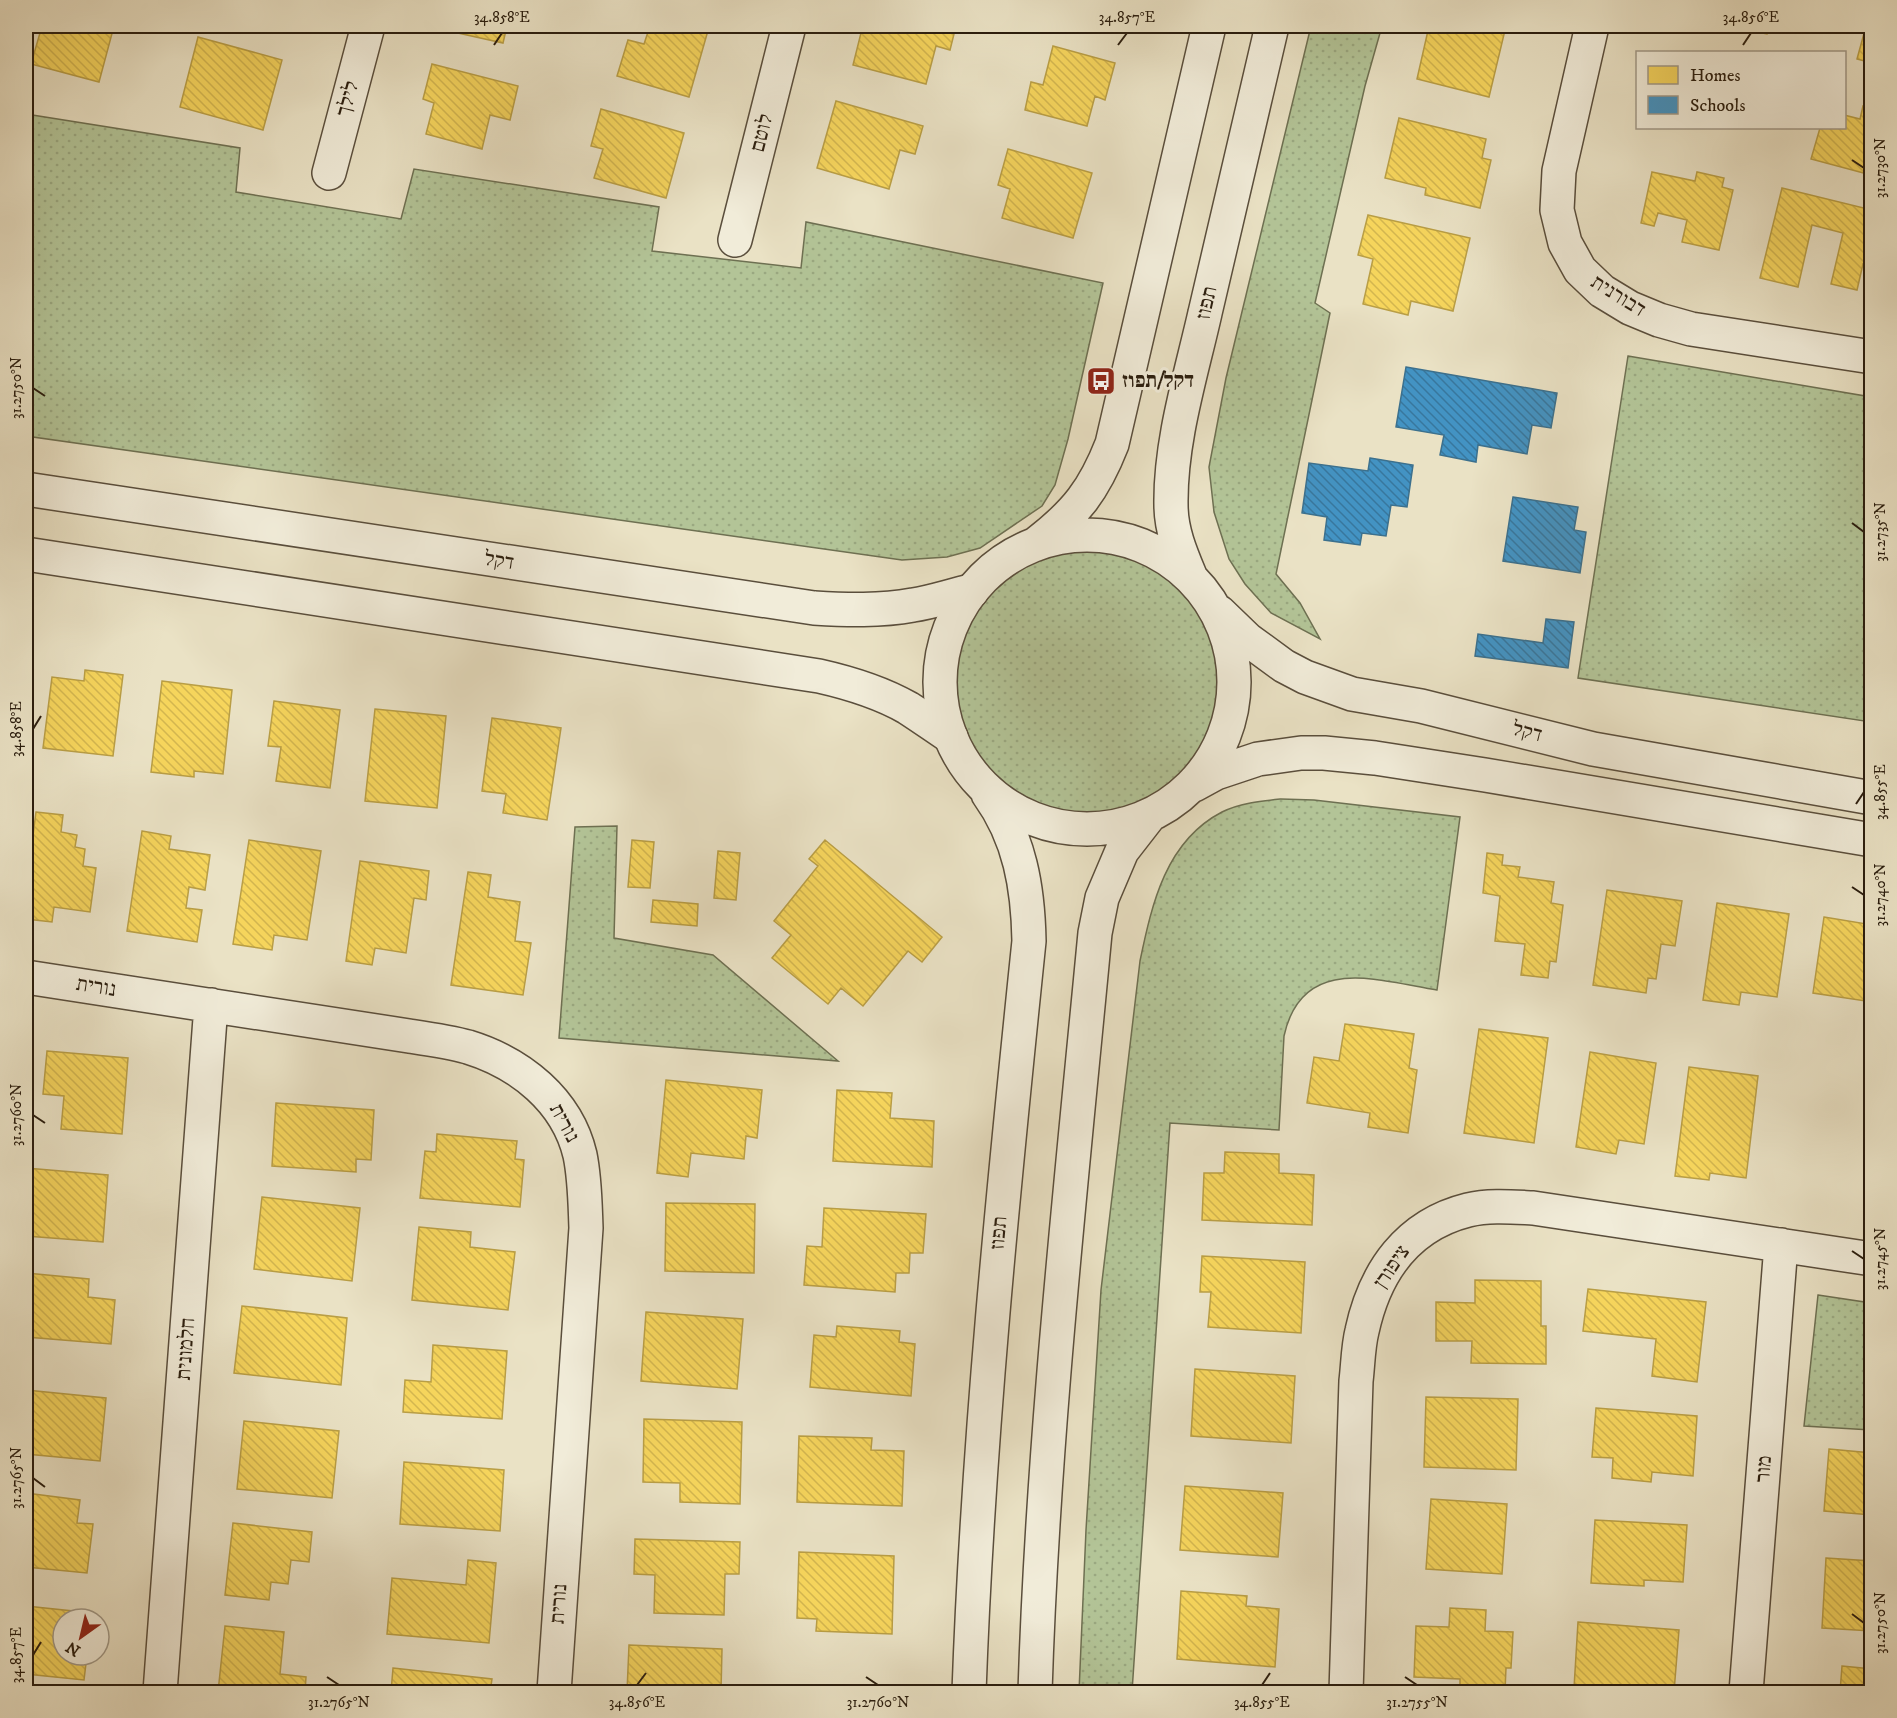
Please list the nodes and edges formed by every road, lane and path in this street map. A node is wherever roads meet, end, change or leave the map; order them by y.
1 (368, 26) edge
2 (789, 26) edge
3 (1209, 26) edge
4 (1272, 26) edge
5 (1592, 26) edge
6 (329, 173) dead end
7 (735, 240) dead end
8 (1872, 357) edge
9 (26, 489) edge
10 (1032, 546) junction
11 (26, 554) edge
12 (972, 591) junction
13 (1201, 591) junction
14 (951, 737) junction
15 (982, 785) junction
16 (1190, 788) junction
17 (1872, 798) edge
18 (1150, 815) junction
19 (1872, 840) edge
20 (26, 977) edge
21 (211, 1005) junction
22 (1781, 1245) junction
23 (1872, 1259) edge
24 (160, 1692) edge
25 (554, 1692) edge
26 (969, 1692) edge
27 (1035, 1692) edge
28 (1346, 1692) edge
29 (1746, 1692) edge

1 - 6 street, לילך
2 - 7 street, לוטם
3 - 10 street
4 - 13 street, תפוז
5 - 8 street, דבורנית
9 - 12 street, דקל
10 - 12 street
10 - 13 street
11 - 14 street
12 - 14 street
13 - 16 street
13 - 17 street, דקל
14 - 15 street
15 - 18 street
15 - 26 street, תפוז
16 - 18 street
16 - 19 street
18 - 27 street
20 - 21 street, נורית
21 - 24 street, חלמונית
21 - 25 street, נורית
22 - 23 street, ציפורן
22 - 28 street, ציפורן
22 - 29 street, מור

